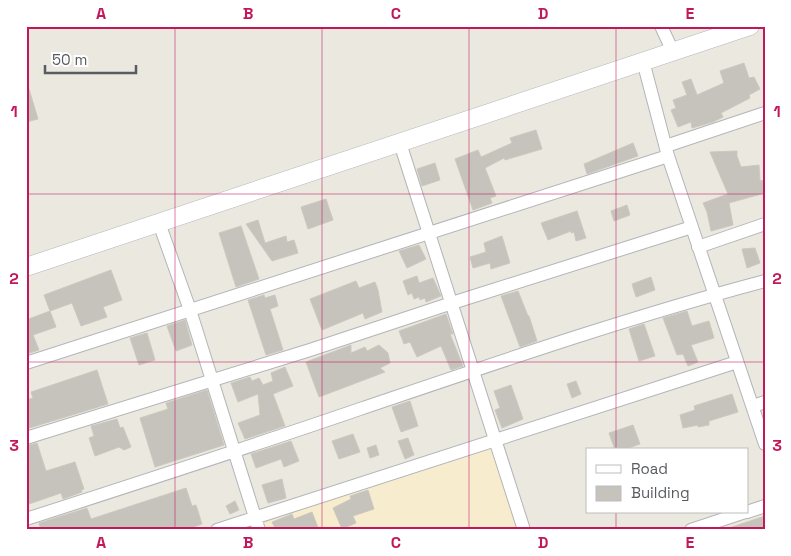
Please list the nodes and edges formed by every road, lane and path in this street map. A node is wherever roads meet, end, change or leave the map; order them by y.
1 (661, 26) edge
2 (750, 26) edge
3 (673, 52) junction
4 (643, 61) junction
5 (765, 113) edge
6 (400, 143) junction
7 (667, 151) junction
8 (159, 223) junction
9 (765, 224) edge
10 (692, 227) junction
11 (430, 232) junction
12 (698, 247) junction
13 (26, 267) edge
14 (765, 281) edge
15 (714, 294) junction
16 (452, 303) junction
17 (190, 310) junction
18 (737, 362) junction
19 (26, 363) edge
20 (474, 371) junction
21 (212, 380) junction
22 (759, 404) edge
23 (26, 438) edge
24 (496, 441) junction
25 (765, 444) edge
26 (234, 452) junction
27 (765, 506) edge
28 (748, 511) edge
29 (740, 514) edge
30 (26, 519) edge
31 (257, 524) edge
32 (217, 530) edge
33 (524, 530) edge
34 (691, 530) edge

1 - 3 street
2 - 3 street
3 - 4 street
4 - 6 street
4 - 7 street
5 - 7 street
6 - 8 street
6 - 11 street
7 - 10 street
7 - 11 street
8 - 13 street
8 - 17 street
9 - 12 street
10 - 12 street
10 - 16 street
11 - 16 street
11 - 17 street
12 - 15 street
14 - 15 street
15 - 18 street
15 - 20 street
16 - 20 street
16 - 21 street
17 - 19 street
17 - 21 street
18 - 22 street
18 - 24 street
20 - 24 street
20 - 26 street
21 - 23 street
21 - 26 street
22 - 25 street
24 - 31 street
24 - 33 street
26 - 30 street
26 - 31 street
27 - 28 street
29 - 34 street
31 - 32 street

